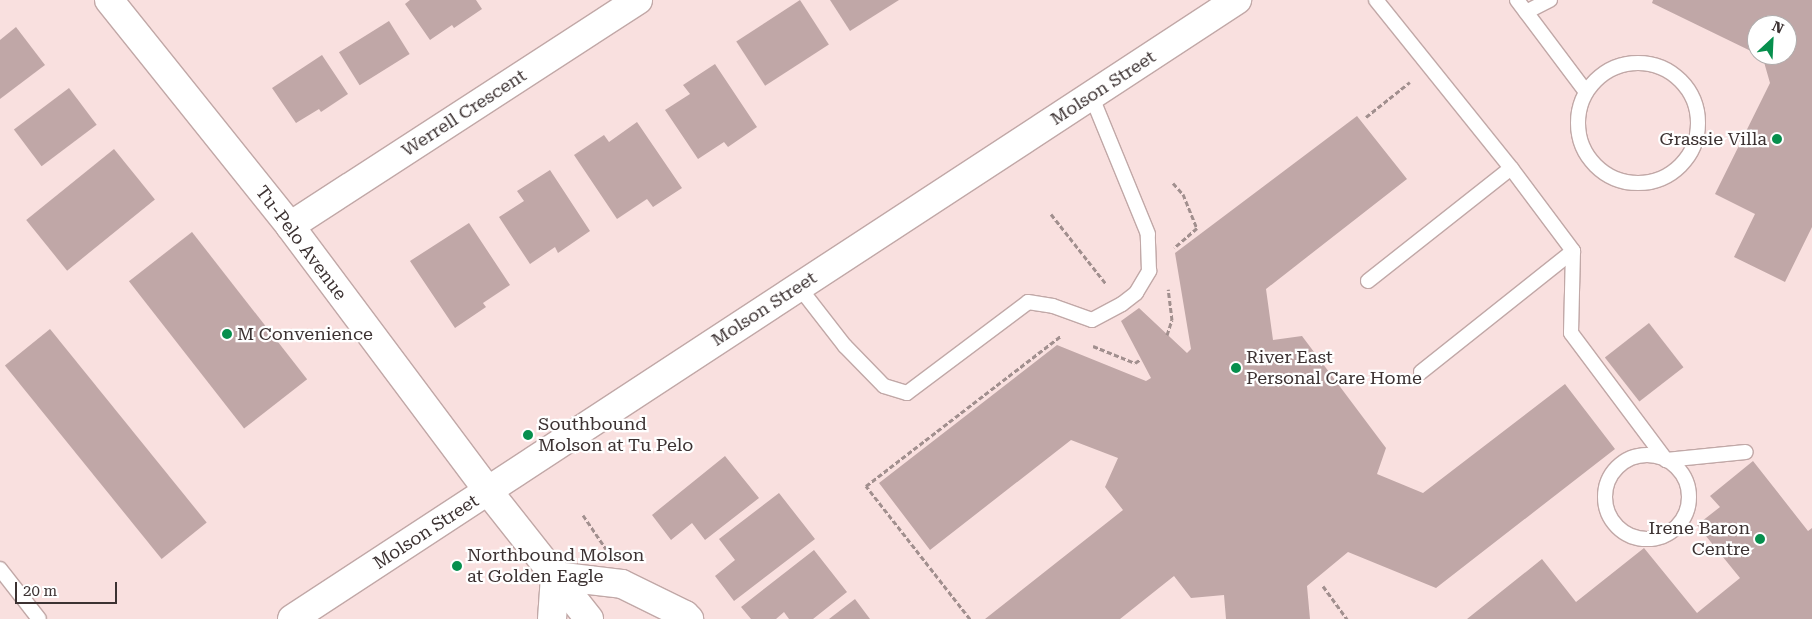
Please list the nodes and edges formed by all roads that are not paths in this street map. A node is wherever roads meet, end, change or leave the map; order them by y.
1 (109, 0) edge
2 (638, 0) edge
3 (1237, 0) edge
4 (1376, 0) edge
5 (1517, 0) edge
6 (1550, 0) edge
7 (1526, 12) junction
8 (1586, 92) junction
9 (1091, 95) junction
10 (1511, 168) junction
11 (290, 226) junction
12 (1573, 251) junction
13 (1368, 281) dead end
14 (799, 287) junction
15 (1420, 372) dead end
16 (1746, 452) dead end
17 (1666, 460) junction
18 (488, 491) junction
19 (0, 569) edge
20 (555, 576) junction
21 (39, 619) edge
22 (292, 619) edge
23 (552, 619) edge
24 (589, 619) edge
25 (689, 619) edge

1 - 11 street, Tu-Pelo Avenue
2 - 11 street, Werrell Crescent
3 - 9 street, Molson Street
4 - 10 lane
5 - 7 lane
6 - 7 lane
7 - 8 lane
8 - 8 lane
9 - 14 street, Molson Street
9 - 14 lane
10 - 12 lane
10 - 13 lane
11 - 18 street, Tu-Pelo Avenue
12 - 15 lane
12 - 17 lane
14 - 18 street, Molson Street
16 - 17 lane
17 - 17 lane
18 - 20 street, Tu-Pelo Avenue
18 - 22 street, Molson Street
19 - 21 lane
20 - 23 street
20 - 24 street, Tu-Pelo Avenue
20 - 25 street

